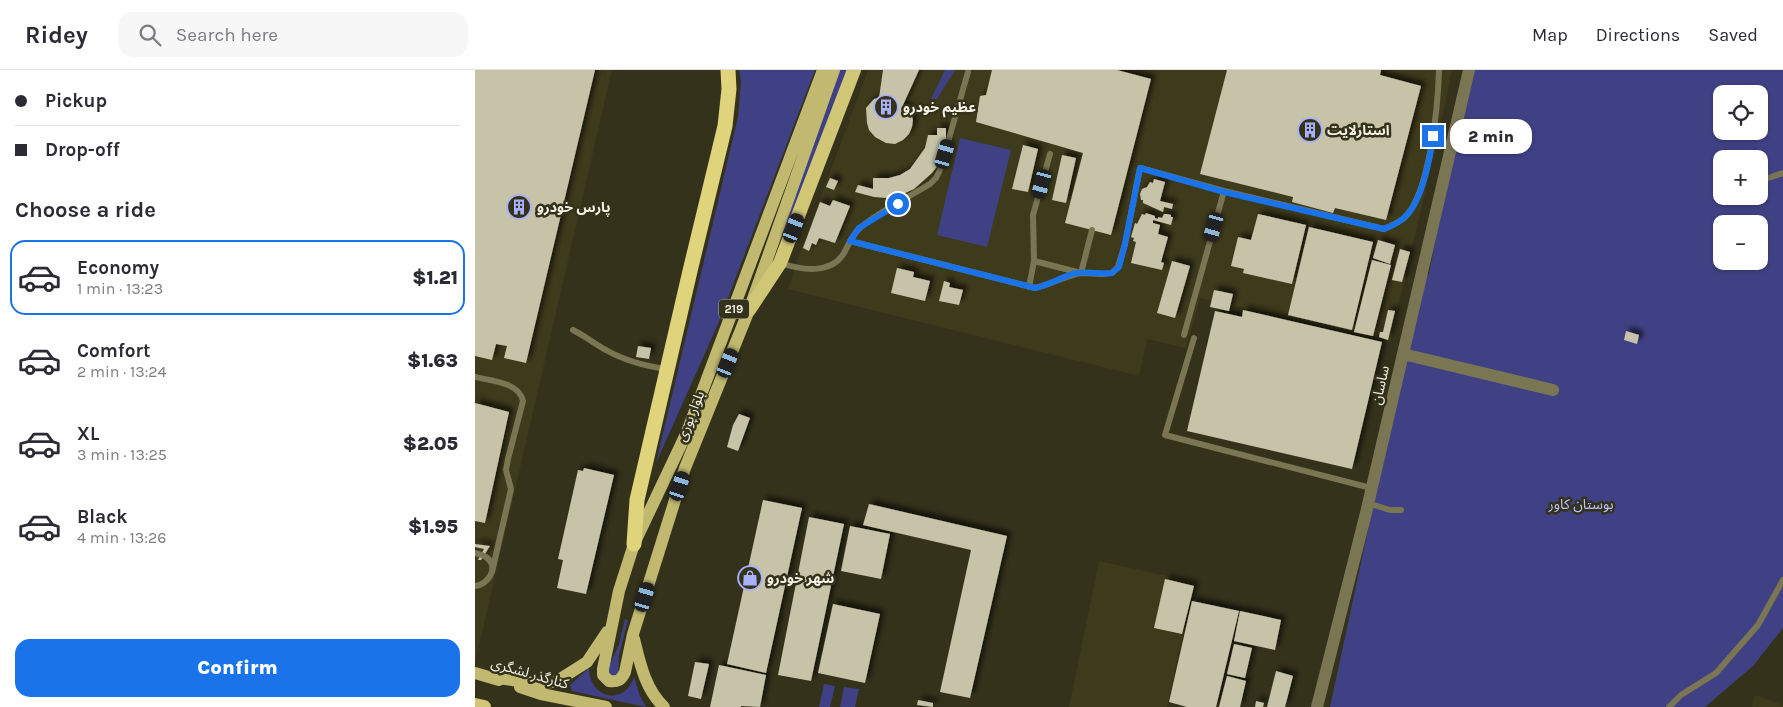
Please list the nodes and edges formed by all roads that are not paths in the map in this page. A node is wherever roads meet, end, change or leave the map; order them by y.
1 (728, 70) edge
2 (823, 70) edge
3 (834, 70) edge
4 (854, 70) edge
5 (1439, 70) edge
6 (1469, 70) edge
7 (969, 72) dead end
8 (1050, 154) dead end
9 (1783, 173) edge
10 (1768, 178) edge
11 (1224, 192) junction
12 (1092, 230) dead end
13 (850, 241) junction
14 (1034, 261) junction
15 (780, 263) junction
16 (1081, 273) junction
17 (1029, 286) junction
18 (749, 310) junction
19 (573, 330) dead end
20 (1184, 335) dead end
21 (1194, 338) dead end
22 (1403, 354) junction
23 (667, 369) junction
24 (475, 376) edge
25 (1553, 390) dead end
26 (1371, 488) junction
27 (1368, 503) junction
28 (1401, 510) dead end
29 (634, 544) junction
30 (475, 553) edge
31 (492, 572) junction
32 (1783, 580) edge
33 (475, 586) edge
34 (611, 626) junction
35 (633, 634) junction
36 (475, 673) edge
37 (492, 677) junction
38 (475, 705) edge
39 (484, 707) edge
40 (606, 707) edge
41 (664, 707) edge
42 (1317, 707) edge
43 (1669, 707) edge

1 - 23 highway
2 - 29 main road, بلوار پوری / 219
3 - 18 main road, بلوار پوری / 219
4 - 15 highway
5 - 11 lane
6 - 22 street, ساسان
7 - 13 lane
8 - 14 lane
9 - 10 lane
11 - 16 lane
11 - 20 lane
12 - 16 lane
13 - 15 lane
13 - 17 lane
14 - 16 lane
14 - 17 lane
15 - 18 highway
16 - 17 lane
18 - 35 main road, بلوار پوری / 219
19 - 23 lane
21 - 26 lane
22 - 25 street
22 - 26 street, ساسان
23 - 29 highway
24 - 31 lane
26 - 27 street, ساسان
27 - 28 lane
27 - 42 street, ساسان
29 - 34 main road, بلوار پوری / 219
30 - 31 lane
31 - 33 lane
32 - 43 lane
34 - 35 main road, بلوار پوری
34 - 37 main road
35 - 41 main road
36 - 37 main road, کنارگذر لشگری
37 - 40 main road, کنارگذر لشگری
38 - 39 highway

